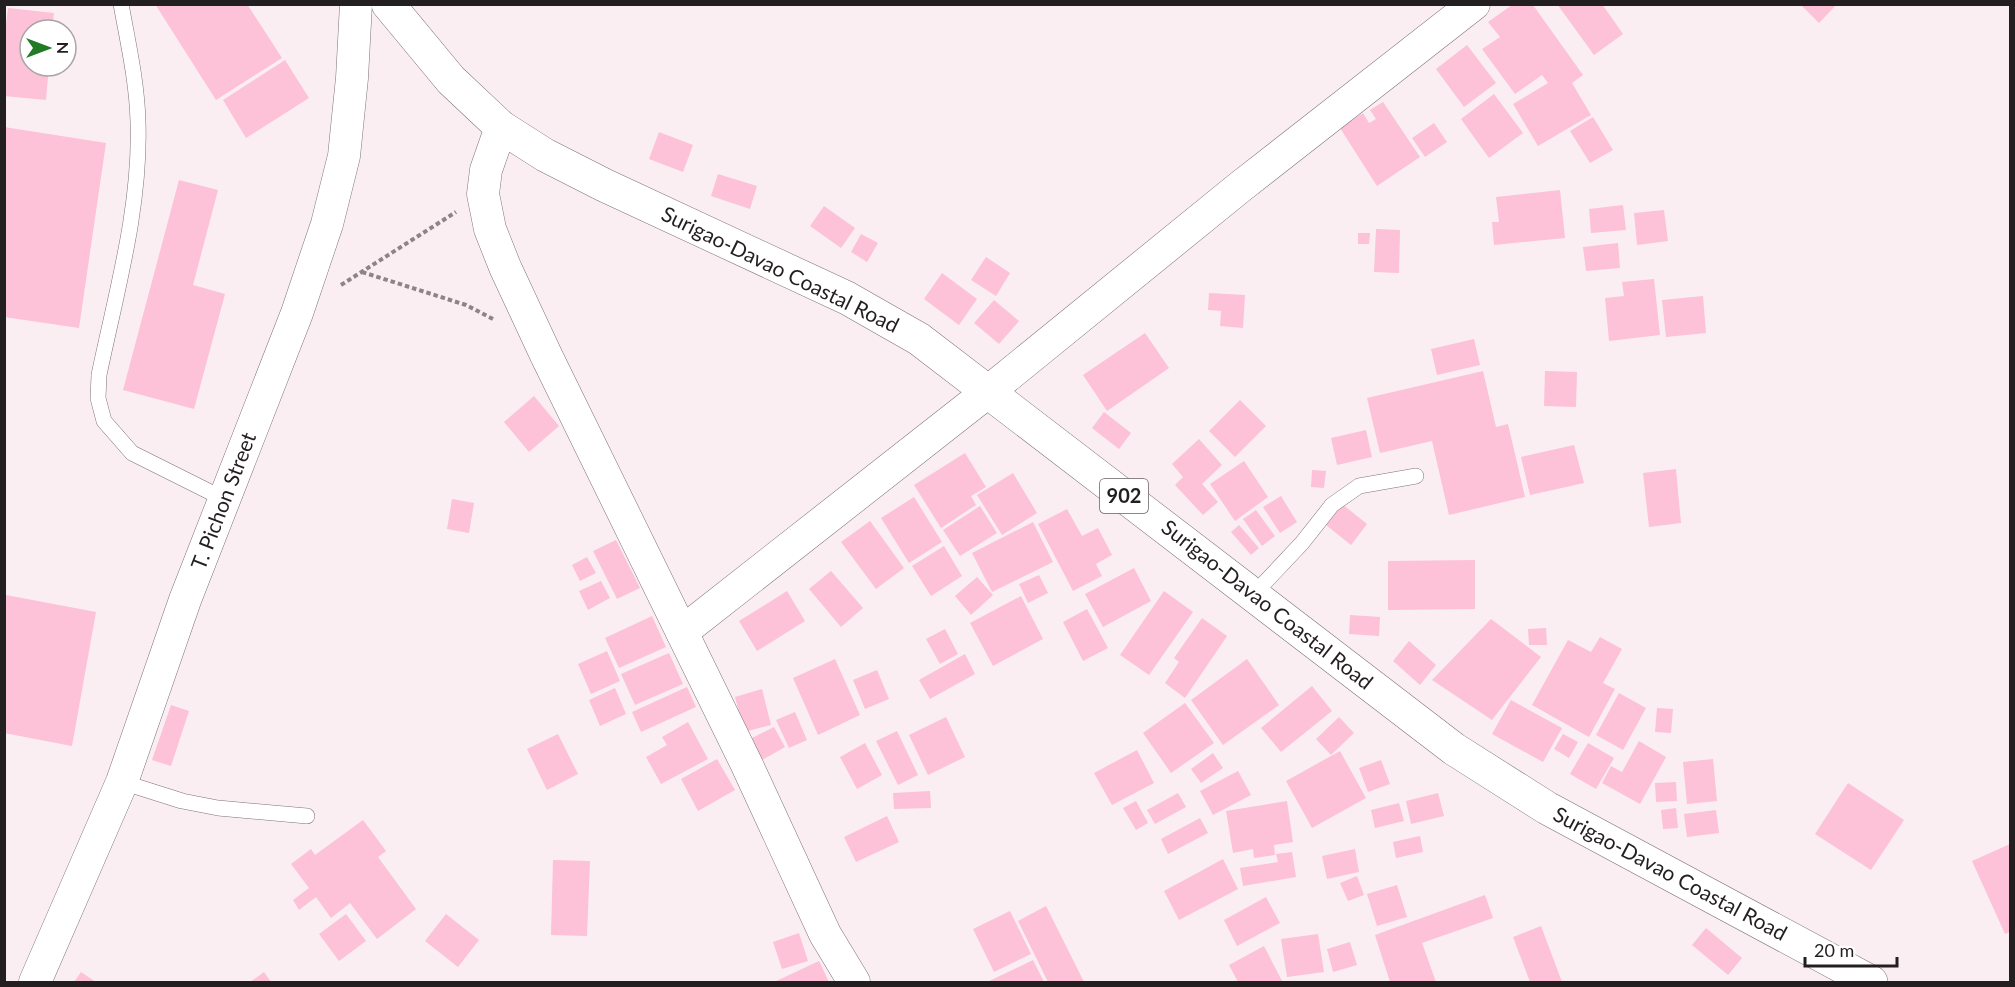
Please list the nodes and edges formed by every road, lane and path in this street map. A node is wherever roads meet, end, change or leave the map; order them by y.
1 (121, 4) edge
2 (356, 4) edge
3 (388, 4) edge
4 (1474, 4) edge
5 (501, 127) junction
6 (483, 194) junction
7 (361, 272) junction
8 (297, 313) junction
9 (502, 323) dead end
10 (988, 391) junction
11 (1416, 476) dead end
12 (224, 499) junction
13 (1253, 595) junction
14 (682, 632) junction
15 (122, 782) junction
16 (307, 816) dead end
17 (35, 982) edge
18 (854, 982) edge
19 (1871, 982) edge

1 - 12 lane
2 - 8 street, T. Pichon Street
3 - 5 highway, Surigao-Davao Coastal Road / 902
4 - 10 street
5 - 6 street
5 - 10 highway, Surigao-Davao Coastal Road / 902
6 - 7 path
6 - 14 street
7 - 8 path
7 - 9 path
8 - 12 street, T. Pichon Street
10 - 13 highway, Surigao-Davao Coastal Road / 902
10 - 14 street
11 - 13 lane
12 - 15 street, T. Pichon Street
13 - 19 highway, Surigao-Davao Coastal Road / 902
14 - 18 street
15 - 16 lane
15 - 17 street, T. Pichon Street

